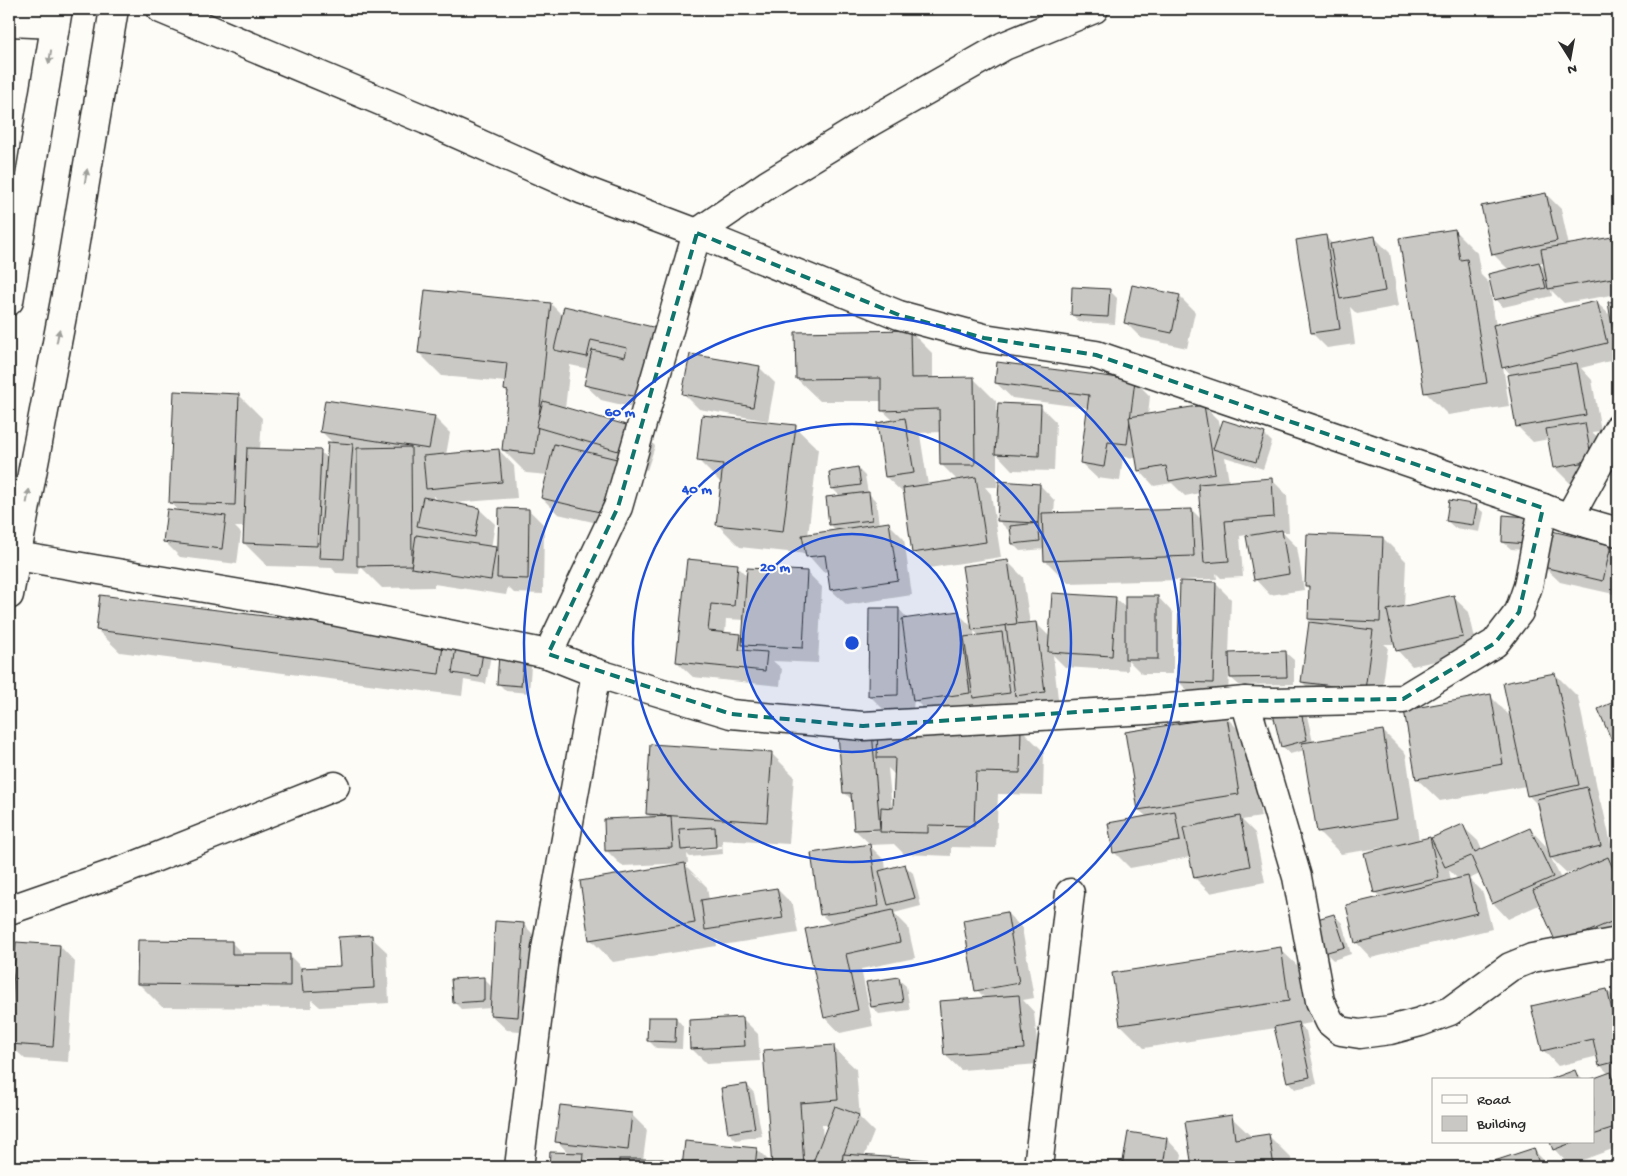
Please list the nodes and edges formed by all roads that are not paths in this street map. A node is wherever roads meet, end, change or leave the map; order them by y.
1 (114, 9) edge
2 (161, 9) edge
3 (1094, 9) edge
4 (56, 16) edge
5 (9, 22) edge
6 (697, 233) junction
7 (9, 301) edge
8 (1618, 429) edge
9 (1544, 508) junction
10 (1569, 518) junction
11 (1618, 532) edge
12 (17, 556) junction
13 (9, 595) edge
14 (548, 654) junction
15 (596, 673) junction
16 (1244, 701) junction
17 (335, 786) dead end
18 (1070, 893) dead end
19 (9, 910) edge
20 (1618, 942) edge
21 (519, 1167) edge
22 (1038, 1167) edge

12 -> 1 main road
2 - 6 main road
3 - 6 main road
4 - 5 main road
4 -> 7 main road
6 - 9 main road
6 - 14 main road
8 - 10 main road
9 - 10 main road
9 - 16 main road
10 - 11 main road
12 - 13 main road
12 - 14 main road
14 - 15 main road
15 - 16 main road
15 - 21 main road
16 - 20 main road
17 - 19 main road
18 - 22 main road

